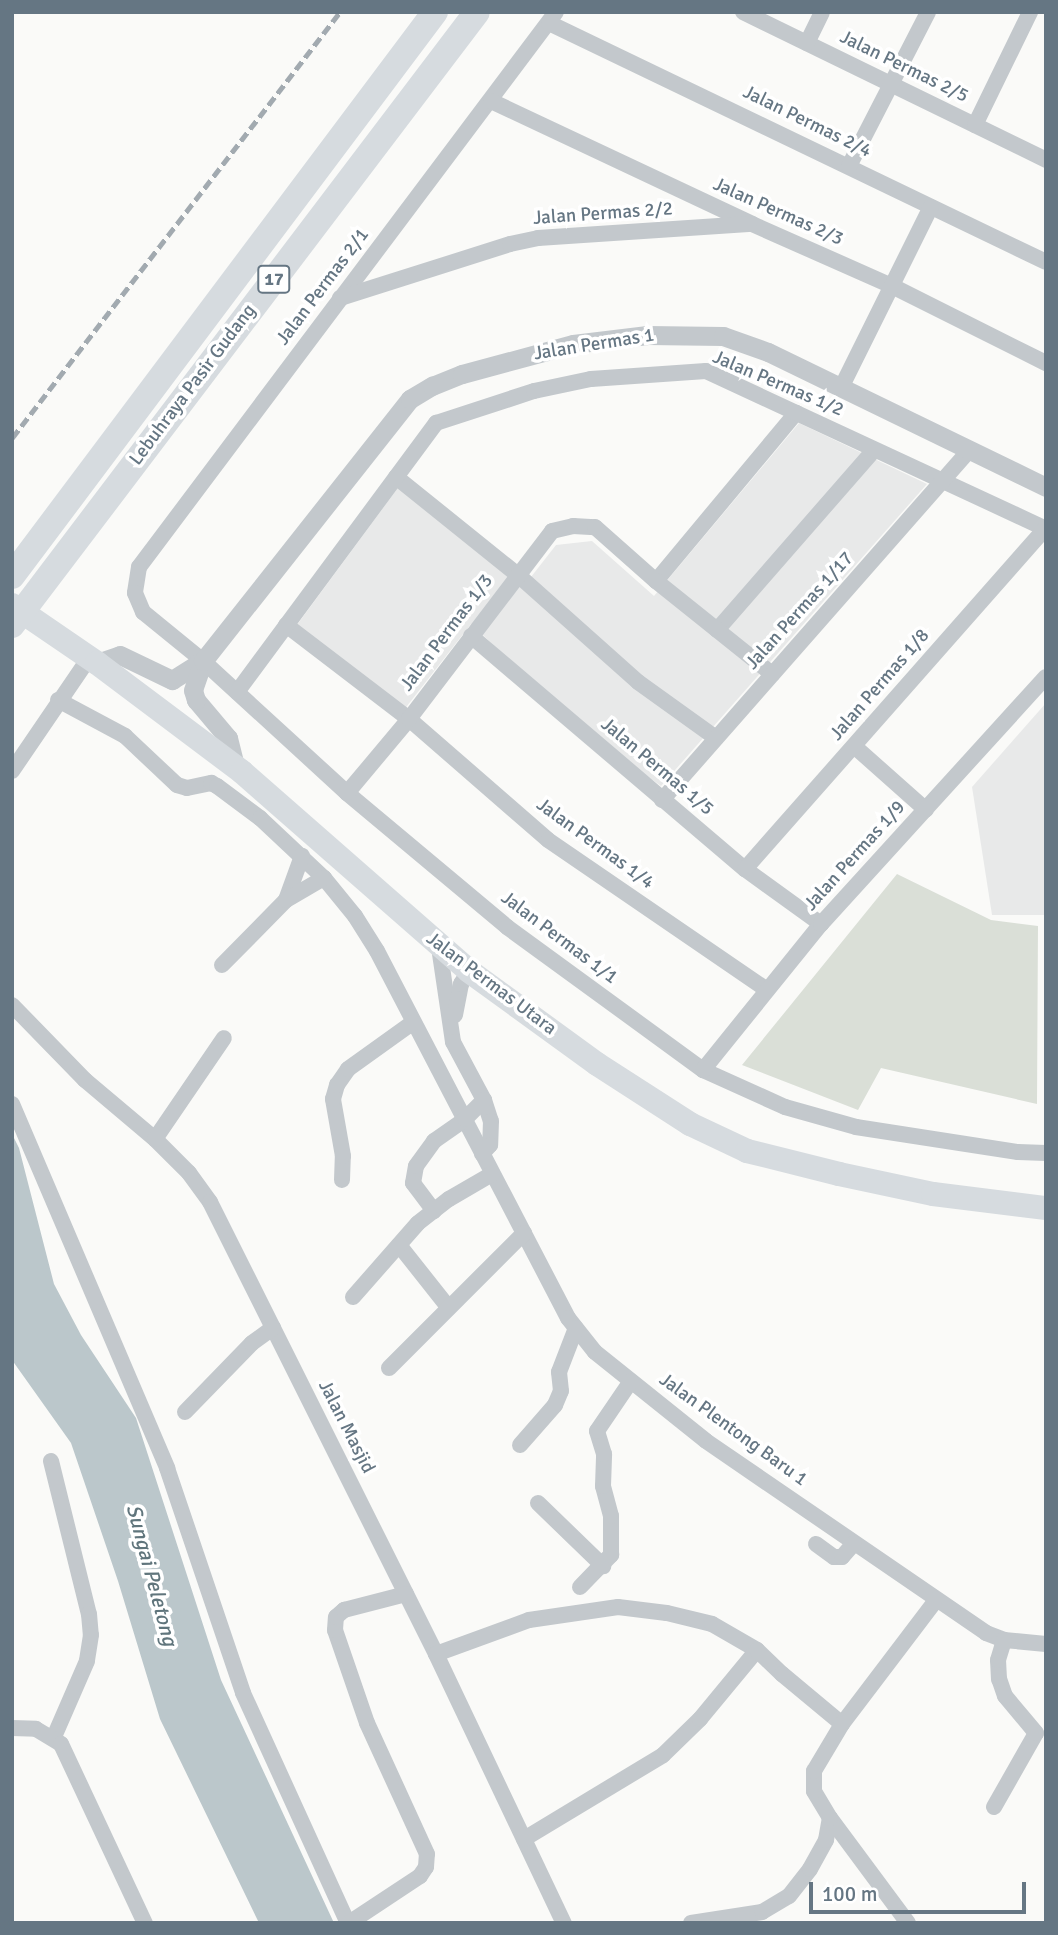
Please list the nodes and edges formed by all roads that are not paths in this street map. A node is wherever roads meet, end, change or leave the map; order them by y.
1 (435, 12) edge
2 (477, 12) edge
3 (743, 12) edge
4 (822, 12) edge
5 (928, 12) edge
6 (1030, 12) edge
7 (552, 17) edge
8 (807, 43) junction
9 (892, 84) junction
10 (491, 101) junction
11 (975, 125) junction
12 (1046, 160) edge
13 (849, 166) junction
14 (931, 207) junction
15 (752, 224) junction
16 (1046, 262) edge
17 (892, 286) junction
18 (340, 298) junction
19 (1046, 363) edge
20 (841, 388) junction
21 (796, 413) junction
22 (874, 450) junction
23 (969, 450) junction
24 (396, 477) junction
25 (942, 482) junction
26 (1046, 487) edge
27 (1046, 529) edge
28 (518, 575) junction
29 (12, 576) edge
30 (656, 581) junction
31 (135, 593) joint
32 (12, 605) edge
33 (12, 625) edge
34 (286, 625) junction
35 (717, 630) junction
36 (471, 636) junction
37 (93, 661) junction
38 (203, 662) junction
39 (772, 674) junction
40 (1046, 677) edge
41 (237, 692) junction
42 (58, 701) junction
43 (409, 719) junction
44 (716, 738) junction
45 (854, 746) junction
46 (235, 766) junction
47 (12, 771) edge
48 (347, 793) junction
49 (662, 800) junction
50 (926, 810) junction
51 (302, 856) junction
52 (745, 869) junction
53 (324, 878) junction
54 (286, 900) junction
55 (821, 924) junction
56 (439, 947) junction
57 (222, 965) dead end
58 (469, 971) junction
59 (767, 990) junction
60 (12, 1005) edge
61 (412, 1023) junction
62 (224, 1038) dead end
63 (453, 1042) junction
64 (703, 1070) junction
65 (484, 1100) junction
66 (12, 1104) edge
67 (465, 1119) junction
68 (155, 1139) junction
69 (1046, 1153) edge
70 (482, 1154) junction
71 (492, 1174) junction
72 (342, 1180) dead end
73 (1046, 1208) edge
74 (434, 1211) junction
75 (524, 1233) junction
76 (398, 1245) junction
77 (353, 1297) dead end
78 (449, 1308) junction
79 (273, 1328) junction
80 (576, 1328) junction
81 (389, 1368) dead end
82 (631, 1381) junction
83 (185, 1412) dead end
84 (520, 1445) dead end
85 (51, 1461) dead end
86 (538, 1503) dead end
87 (854, 1543) junction
88 (816, 1544) dead end
89 (603, 1566) junction
90 (580, 1587) dead end
91 (406, 1594) junction
92 (936, 1600) junction
93 (1004, 1640) junction
94 (1046, 1644) edge
95 (757, 1650) junction
96 (436, 1654) junction
97 (842, 1724) junction
98 (12, 1728) edge
99 (54, 1737) junction
100 (1041, 1738) edge
101 (994, 1807) dead end
102 (830, 1818) junction
103 (524, 1839) junction
104 (145, 1923) edge
105 (348, 1923) edge
106 (564, 1923) edge
107 (691, 1923) edge
108 (908, 1923) edge

1 - 29 highway, Lebuhraya Pasir Gudang / 17
2 - 33 highway, Lebuhraya Pasir Gudang / 17
3 - 8 street, Jalan Permas 2/5
4 - 8 street
5 - 9 street
6 - 11 street
7 - 10 street, Jalan Permas 2/1
7 - 13 street, Jalan Permas 2/4
8 - 9 street, Jalan Permas 2/5
9 - 11 street, Jalan Permas 2/5
9 - 13 street
10 - 15 street, Jalan Permas 2/3
10 - 18 street, Jalan Permas 2/1
11 - 12 street, Jalan Permas 2/5
13 - 14 street, Jalan Permas 2/4
14 - 16 street, Jalan Permas 2/4
14 - 17 street
15 - 17 street, Jalan Permas 2/3
15 - 18 street, Jalan Permas 2/2
17 - 19 street, Jalan Permas 2/3
17 - 20 street
18 - 31 street, Jalan Permas 2/1
20 - 23 street, Jalan Permas 1
20 - 38 street, Jalan Permas 1
21 - 22 street, Jalan Permas 1/2
21 - 24 street, Jalan Permas 1/2
21 - 30 street
22 - 25 street, Jalan Permas 1/2
22 - 35 street
23 - 25 street, Jalan Permas 1/17
23 - 26 street, Jalan Permas 1
24 - 28 street
24 - 34 street, Jalan Permas 1/2
25 - 27 street, Jalan Permas 1/2
25 - 39 street, Jalan Permas 1/17
27 - 45 street, Jalan Permas 1/8
28 - 30 street, Jalan Permas 1/3
28 - 36 street, Jalan Permas 1/3
28 - 44 street
30 - 35 street
31 - 38 street, Jalan Permas 1/1
32 - 37 main road, Jalan Permas Utara
34 - 41 street, Jalan Permas 1/2
34 - 43 street, Jalan Permas 1/4
35 - 39 street
36 - 43 street, Jalan Permas 1/3
36 - 49 street, Jalan Permas 1/5
37 - 38 street, Jalan Permas 1
37 - 42 street
37 - 46 main road, Jalan Permas Utara
38 - 41 street, Jalan Permas 1/1
38 - 46 street, Jalan Permas 1
39 - 44 street, Jalan Permas 1/17
40 - 50 street, Jalan Permas 1/9
41 - 48 street, Jalan Permas 1/1
42 - 47 street
42 - 51 street, Jalan Plentong Baru 1
43 - 48 street, Jalan Permas 1/3
43 - 59 street, Jalan Permas 1/4
44 - 49 street, Jalan Permas 1/17
45 - 50 street
45 - 52 street, Jalan Permas 1/8
46 - 56 main road, Jalan Permas Utara
48 - 64 street, Jalan Permas 1/1
49 - 52 street, Jalan Permas 1/5
50 - 55 street, Jalan Permas 1/9
51 - 53 street, Jalan Plentong Baru 1
51 - 54 street
52 - 55 street, Jalan Permas 1/5
53 - 54 street
53 - 61 street, Jalan Plentong Baru 1
54 - 57 street
55 - 59 street, Jalan Permas 1/9
56 - 58 main road, Jalan Permas Utara
56 - 63 street
58 - 63 street
58 - 73 main road, Jalan Permas Utara
59 - 64 street, Jalan Permas 1/9
60 - 68 street, Jalan Masjid
61 - 67 street, Jalan Plentong Baru 1
61 - 72 street
62 - 68 street
63 - 65 street
64 - 69 street, Jalan Permas 1/1
65 - 67 street
65 - 70 street
66 - 105 street
67 - 70 street, Jalan Plentong Baru 1
67 - 74 street
68 - 79 street, Jalan Masjid
70 - 71 street, Jalan Plentong Baru 1
71 - 74 street
71 - 75 street, Jalan Plentong Baru 1
74 - 76 street
75 - 78 street
75 - 80 street, Jalan Plentong Baru 1
76 - 77 street
76 - 78 street
78 - 81 street
79 - 83 street
79 - 91 street, Jalan Masjid
80 - 82 street, Jalan Plentong Baru 1
80 - 84 street
82 - 87 street, Jalan Plentong Baru 1
82 - 89 street
85 - 99 street
86 - 89 street
87 - 88 street
87 - 92 street, Jalan Plentong Baru 1
89 - 90 street
91 - 96 street, Jalan Masjid
91 - 105 street
92 - 93 street, Jalan Plentong Baru 1
92 - 97 street
93 - 94 street, Jalan Plentong Baru 1
93 - 100 street
95 - 96 street
95 - 97 street
95 - 103 street
96 - 103 street, Jalan Masjid
97 - 102 street
98 - 99 street
99 - 104 street
100 - 101 street
102 - 107 street
102 - 108 street
103 - 106 street, Jalan Masjid

